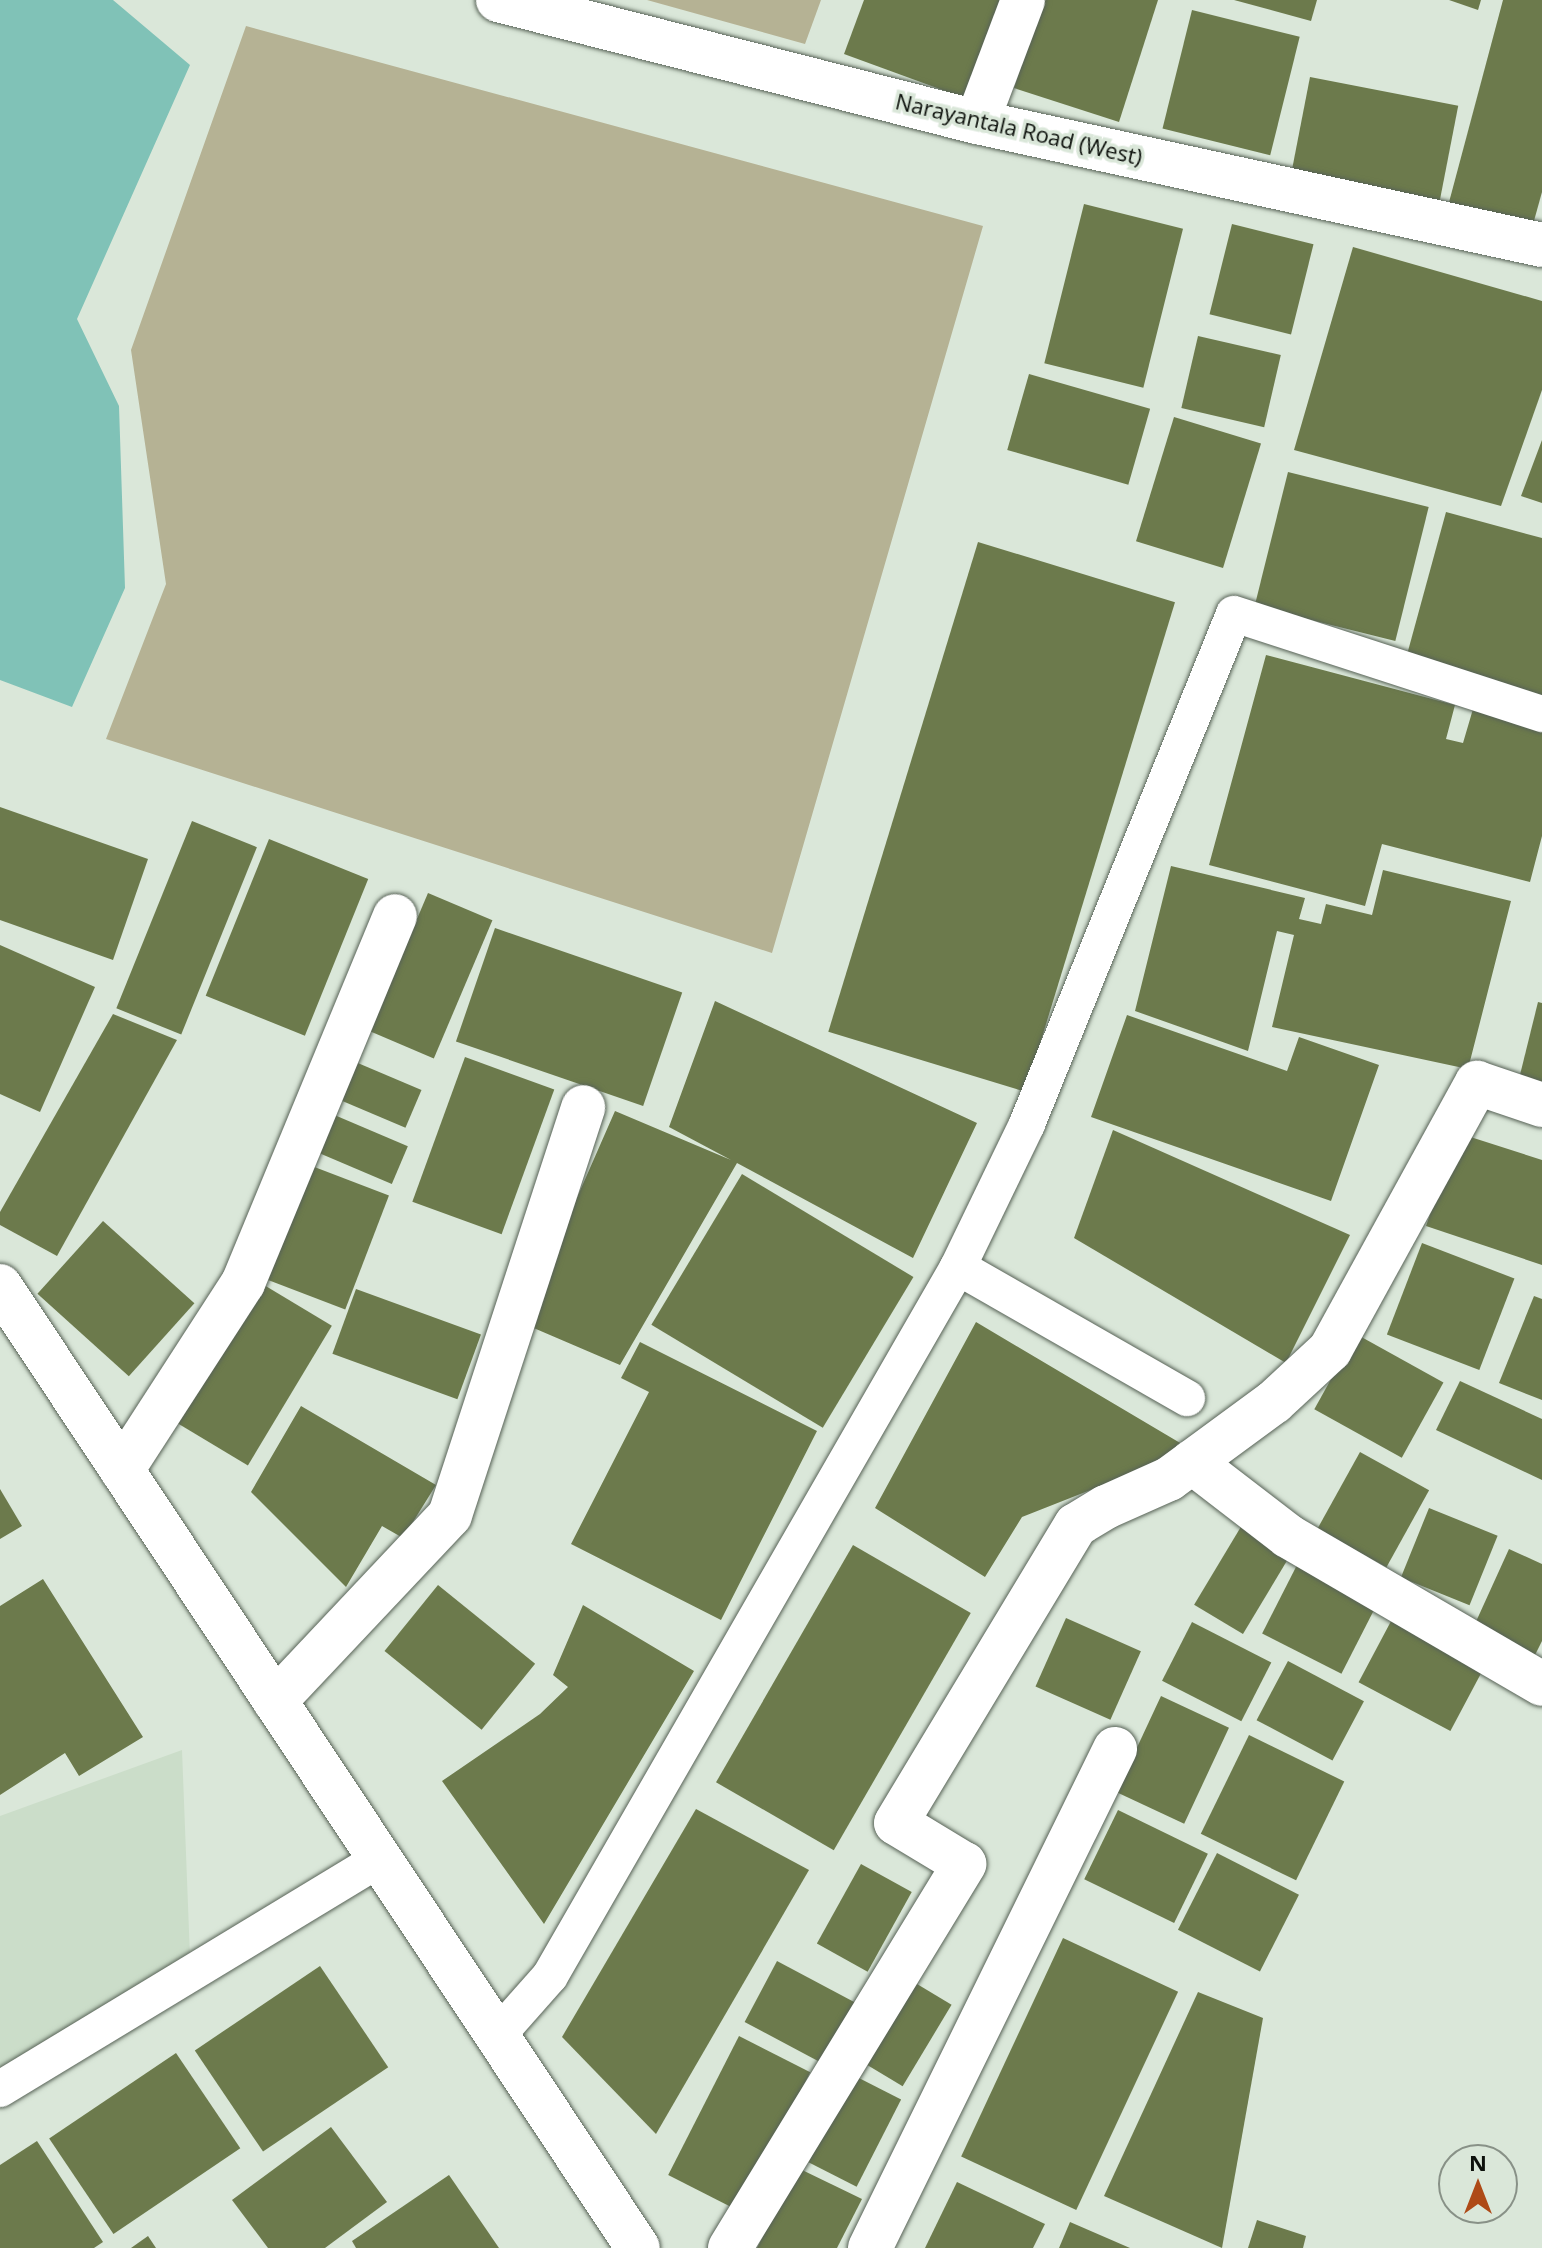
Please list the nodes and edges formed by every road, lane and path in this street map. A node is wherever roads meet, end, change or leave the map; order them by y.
1 (498, 0) edge
2 (1023, 0) edge
3 (977, 122) junction
4 (1542, 245) edge
5 (1542, 714) edge
6 (395, 916) dead end
7 (1542, 1105) edge
8 (583, 1107) dead end
9 (958, 1267) junction
10 (0, 1286) edge
11 (1187, 1398) dead end
12 (1192, 1462) junction
13 (122, 1470) junction
14 (1542, 1684) edge
15 (275, 1701) junction
16 (1115, 1749) dead end
17 (381, 1858) junction
18 (496, 2037) junction
19 (0, 2089) edge
20 (628, 2245) edge
21 (730, 2248) edge
22 (870, 2248) edge

1 - 3 street, Narayantala Road (West)
2 - 3 street
3 - 4 street, Narayantala Road (West)
5 - 9 lane
6 - 13 street
7 - 12 street
8 - 15 street
9 - 11 lane
9 - 18 lane
10 - 13 street
12 - 14 street
12 - 21 street
13 - 15 street
15 - 17 street
16 - 22 street
17 - 18 street
17 - 19 lane
18 - 20 street

